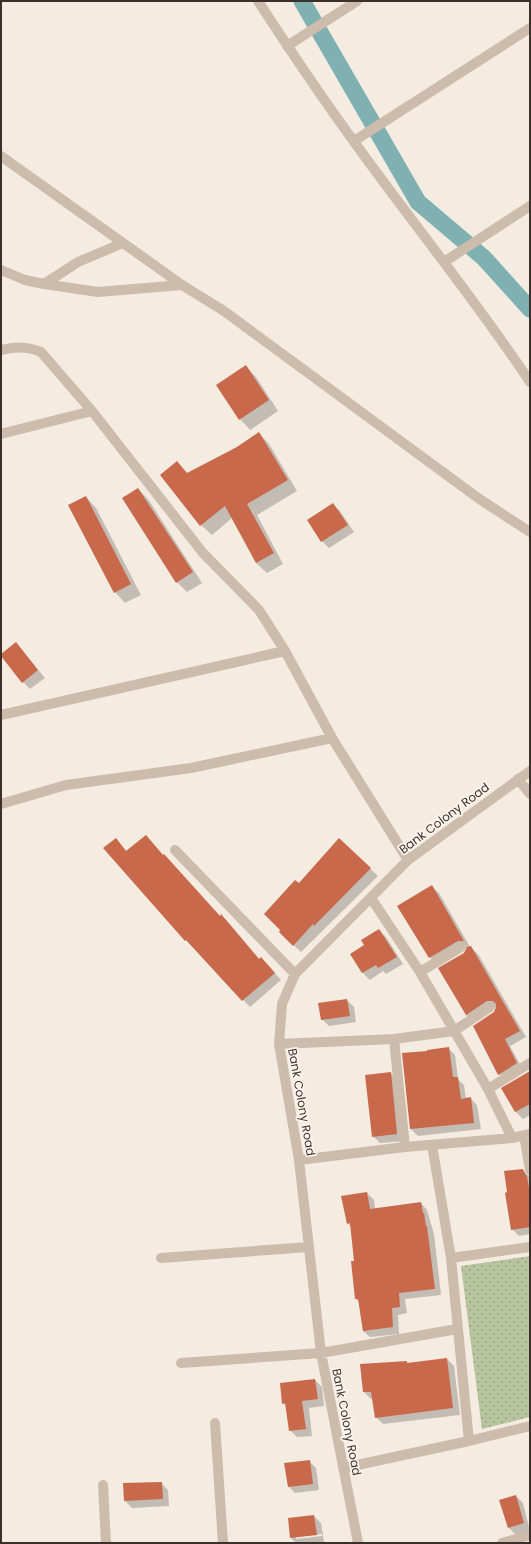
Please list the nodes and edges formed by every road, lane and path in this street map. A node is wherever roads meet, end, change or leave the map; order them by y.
1 (258, 1) edge
2 (357, 1) edge
3 (530, 28) edge
4 (287, 46) junction
5 (354, 141) junction
6 (1, 156) edge
7 (530, 206) edge
8 (123, 243) junction
9 (444, 262) junction
10 (1, 270) edge
11 (44, 284) junction
12 (182, 285) junction
13 (1, 350) edge
14 (530, 382) edge
15 (92, 411) junction
16 (1, 434) edge
17 (530, 532) edge
18 (285, 651) junction
19 (1, 715) edge
20 (332, 738) junction
21 (530, 771) edge
22 (518, 779) junction
23 (530, 794) edge
24 (1, 804) edge
25 (175, 850) dead end
26 (408, 860) junction
27 (371, 898) junction
28 (461, 947) dead end
29 (420, 972) junction
30 (295, 974) junction
31 (490, 1008) dead end
32 (454, 1031) junction
33 (394, 1039) junction
34 (279, 1044) junction
35 (530, 1063) edge
36 (488, 1089) junction
37 (527, 1135) edge
38 (512, 1138) junction
39 (432, 1145) junction
40 (405, 1147) junction
41 (299, 1160) junction
42 (530, 1170) edge
43 (308, 1247) junction
44 (530, 1247) edge
45 (161, 1258) dead end
46 (451, 1258) junction
47 (457, 1329) junction
48 (321, 1353) junction
49 (181, 1363) dead end
50 (215, 1423) dead end
51 (530, 1426) edge
52 (469, 1442) junction
53 (343, 1468) junction
54 (103, 1485) dead end
55 (530, 1535) edge
56 (106, 1543) edge
57 (224, 1543) edge
58 (358, 1543) edge
59 (502, 1543) edge

1 - 4 street
2 - 4 street
3 - 5 street
4 - 5 street
5 - 9 street
6 - 8 street
7 - 9 street
8 - 11 street
8 - 12 street
9 - 14 street
10 - 11 street
11 - 12 street
12 - 17 street
13 - 15 street
15 - 16 street
15 - 18 street
18 - 19 street
18 - 20 street
20 - 24 street
20 - 26 street
21 - 22 street, Bank Colony Road
22 - 23 street
22 - 26 street, Bank Colony Road
25 - 30 street
26 - 27 street, Bank Colony Road
27 - 29 street
27 - 30 street, Bank Colony Road
28 - 29 street
29 - 32 street
30 - 34 street, Bank Colony Road
31 - 32 street
32 - 33 street
32 - 36 street
33 - 34 street
33 - 40 street
34 - 41 street, Bank Colony Road
35 - 36 street
36 - 38 street
37 - 38 street
37 - 42 street
38 - 39 street
39 - 40 street
39 - 46 street
40 - 41 street
41 - 43 street, Bank Colony Road
43 - 45 street
43 - 48 street, Bank Colony Road
44 - 46 street
46 - 47 street
47 - 48 street
47 - 52 street
48 - 49 street
48 - 53 street, Bank Colony Road
50 - 57 street
51 - 52 street
52 - 53 street
53 - 58 street, Bank Colony Road
54 - 56 street
55 - 59 street

